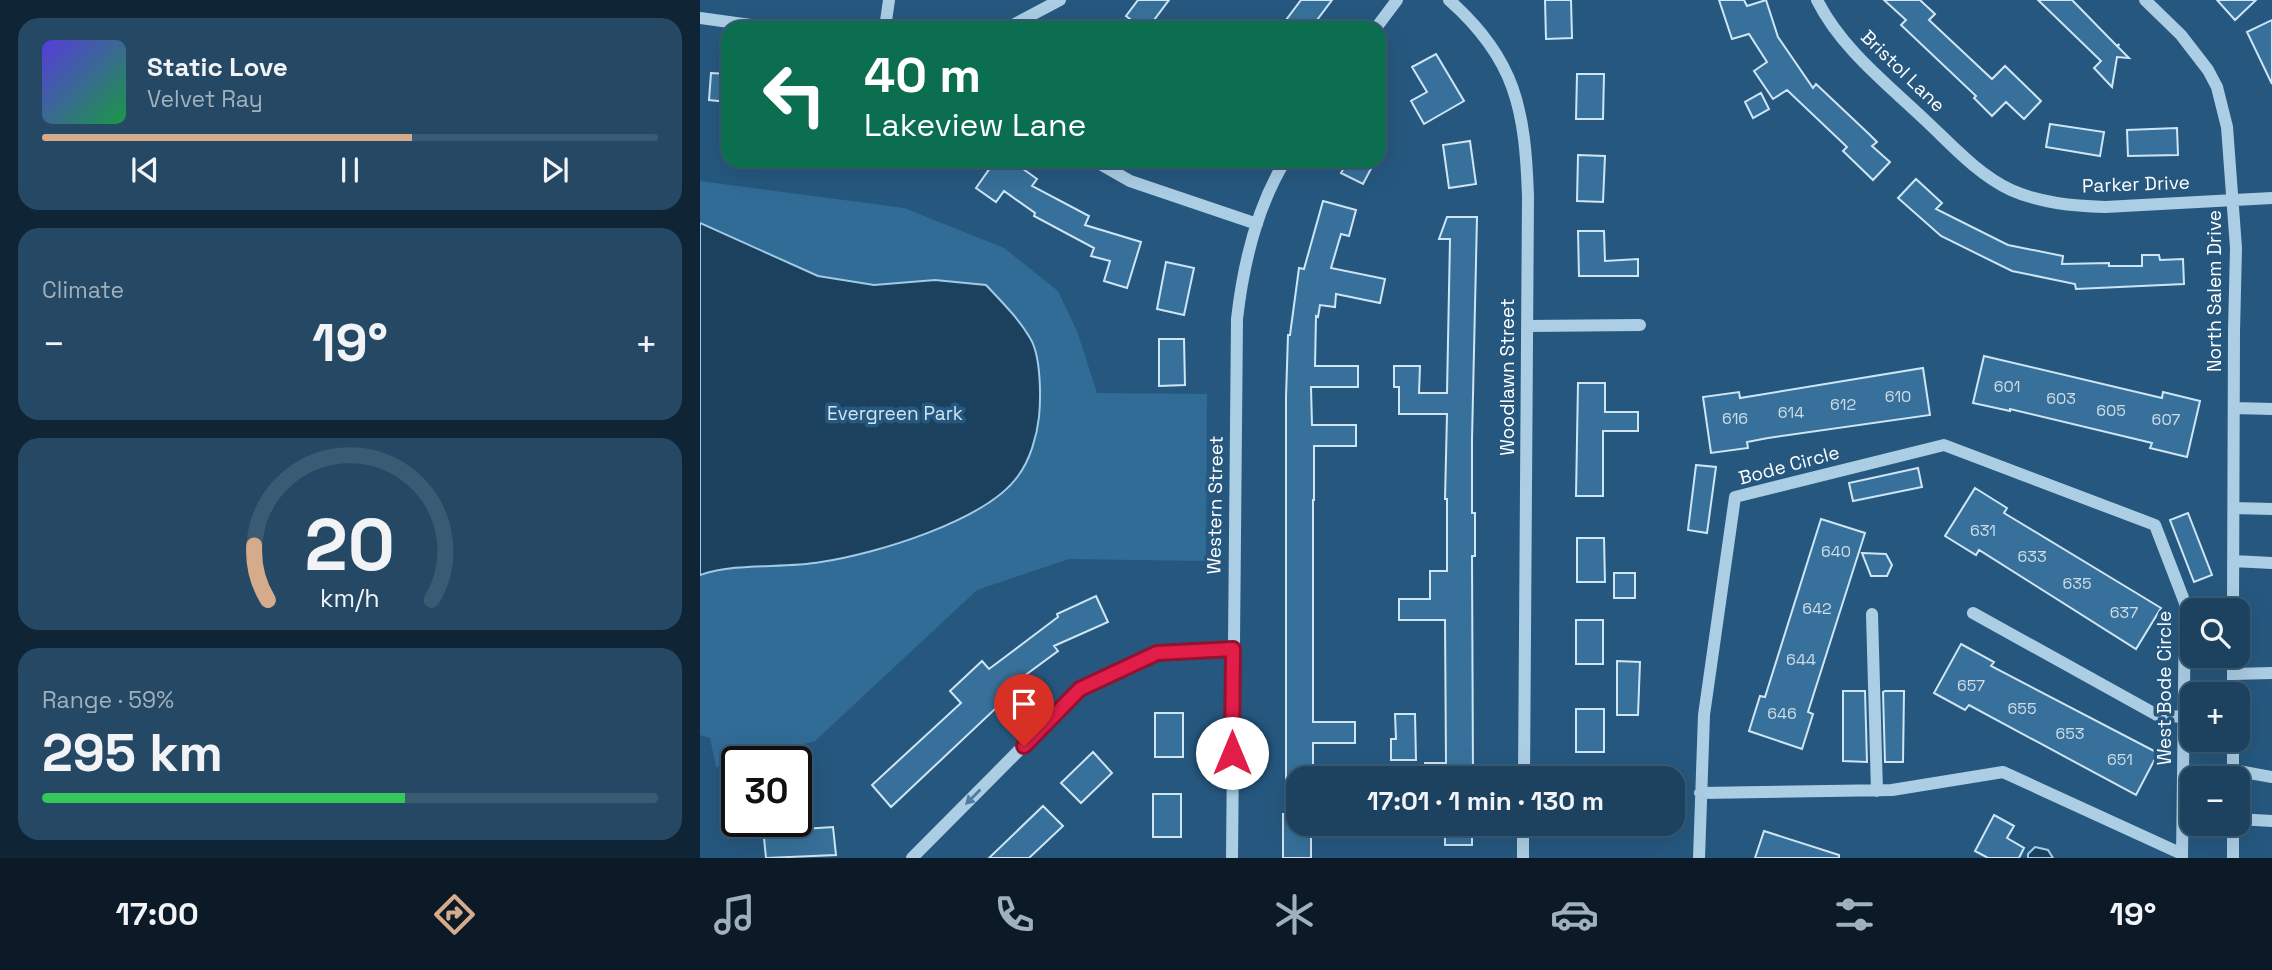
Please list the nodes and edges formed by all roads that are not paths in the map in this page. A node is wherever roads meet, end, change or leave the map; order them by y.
1 (889, 0) edge
2 (1060, 0) edge
3 (1397, 0) edge
4 (1449, 0) edge
5 (1817, 0) edge
6 (2145, 0) edge
7 (700, 18) edge
8 (722, 21) edge
9 (887, 21) edge
10 (1021, 21) edge
11 (1381, 21) edge
12 (1970, 162) joint
13 (1107, 168) edge
14 (1280, 168) edge
15 (2272, 198) edge
16 (2232, 200) junction
17 (1257, 224) junction
18 (1527, 326) junction
19 (1640, 326) dead end
20 (2234, 408) junction
21 (2272, 409) edge
22 (2234, 508) junction
23 (2272, 509) edge
24 (2155, 525) joint
25 (2233, 561) junction
26 (2272, 563) edge
27 (2233, 598) edge
28 (1973, 613) dead end
29 (1872, 614) dead end
30 (1233, 649) junction
31 (2233, 668) edge
32 (2272, 673) edge
33 (2233, 674) junction
34 (2184, 682) edge
35 (2233, 682) edge
36 (2180, 717) edge
37 (2183, 752) edge
38 (1524, 766) edge
39 (2250, 776) edge
40 (2272, 777) edge
41 (1877, 791) junction
42 (1700, 793) junction
43 (2250, 820) edge
44 (2272, 821) edge
45 (1524, 836) edge
46 (2233, 836) edge
47 (2182, 856) edge
48 (912, 858) edge
49 (1232, 858) edge
50 (1523, 858) edge
51 (1699, 858) edge
52 (2233, 858) edge

1 - 9 street
2 - 10 street
3 - 11 street
4 - 18 street, Woodlawn Street
5 - 12 street, Bristol Lane
6 - 16 street, North Salem Drive
7 - 8 street
12 - 16 street, Parker Drive
13 - 17 street
14 - 17 street, Western Street
15 - 16 street, Parker Drive
16 - 20 street, North Salem Drive
17 - 30 street, Western Street
18 - 19 street
18 - 38 street, Woodlawn Street
20 - 21 street
20 - 22 street, North Salem Drive
22 - 23 street
22 - 25 street, North Salem Drive
24 - 34 street, West Bode Circle
24 - 42 street, Bode Circle
25 - 26 street
25 - 27 street, North Salem Drive
28 - 36 street
29 - 41 street
30 -> 48 street
30 - 49 street, Western Street
31 - 33 street
32 - 33 street
33 - 35 street
37 - 47 street, West Bode Circle
39 - 40 street
41 - 42 street
41 - 47 street
42 - 51 street, Bode Circle
43 - 44 street
45 - 50 street
46 - 52 street

